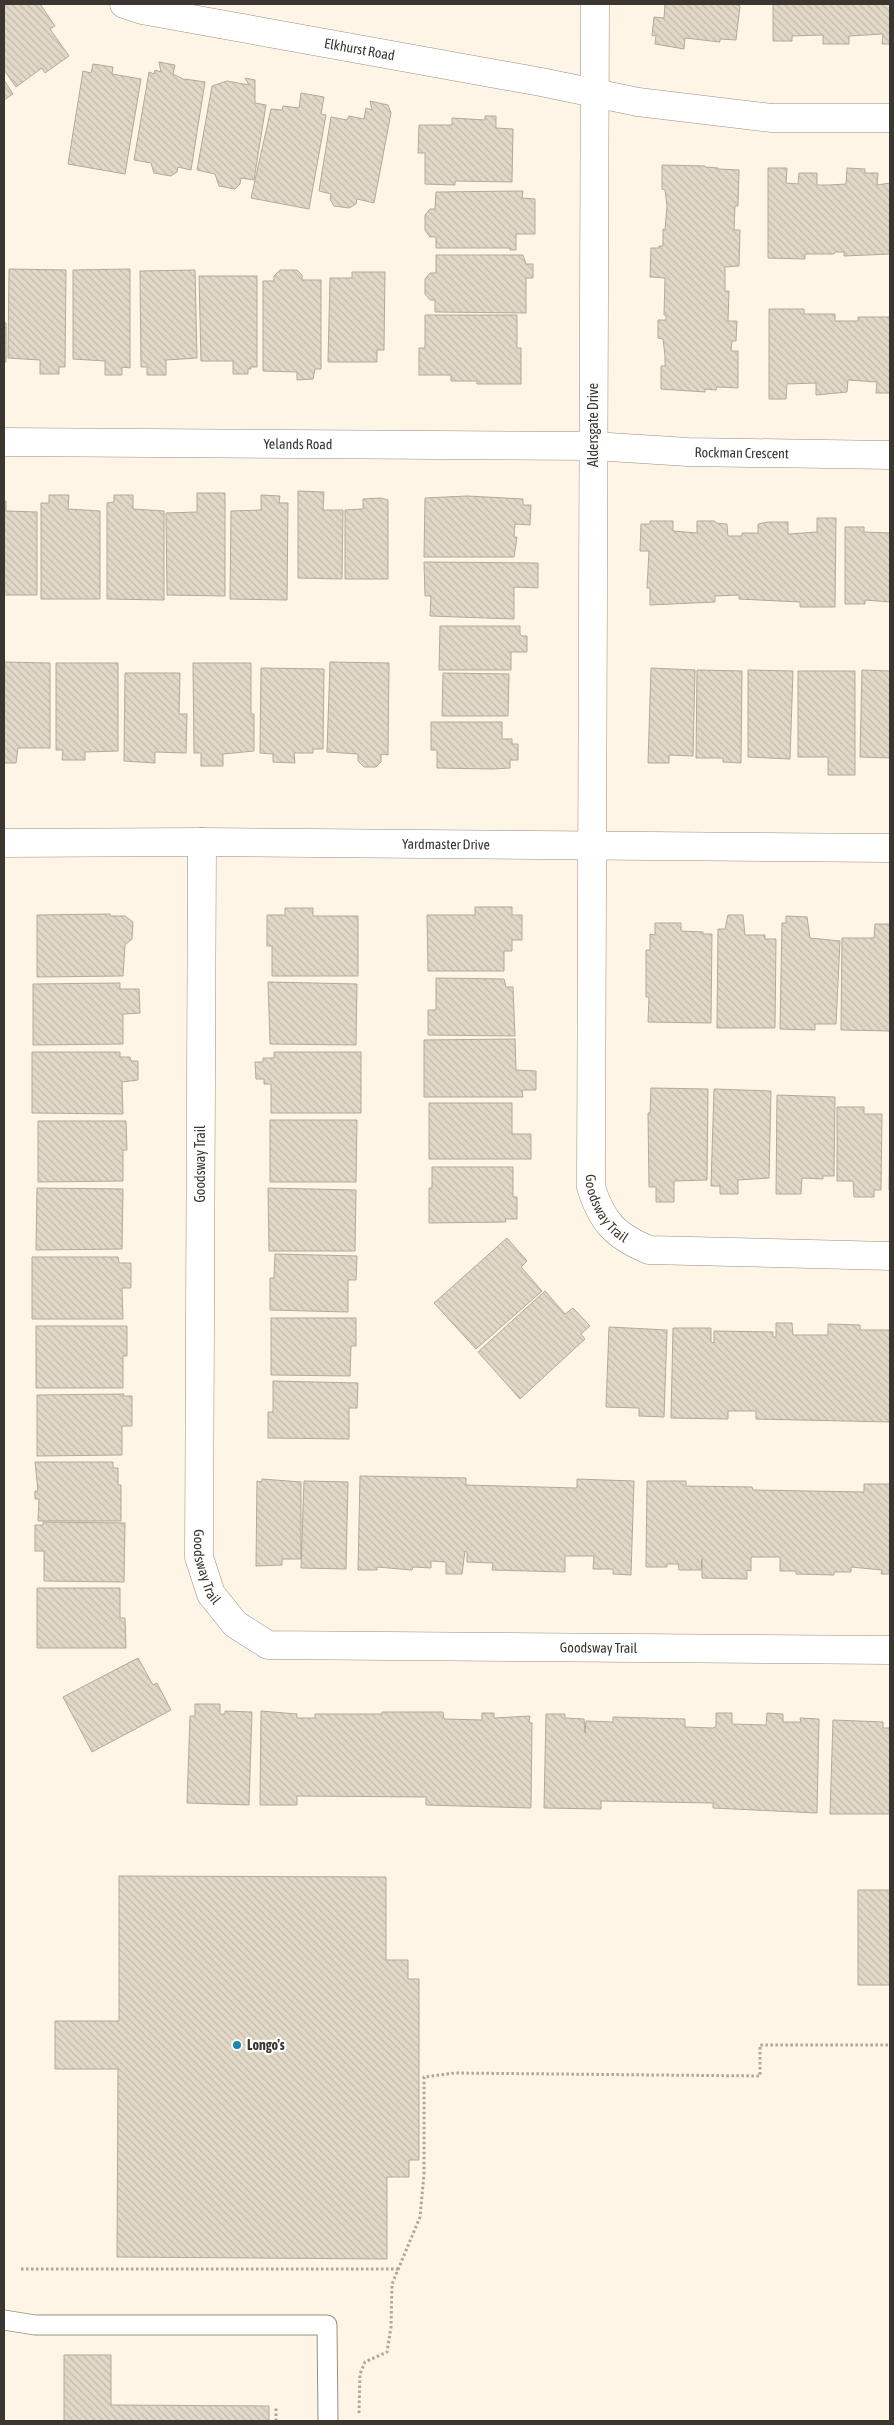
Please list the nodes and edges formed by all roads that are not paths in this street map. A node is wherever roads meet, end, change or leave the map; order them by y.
1 (124, 4) edge
2 (595, 4) edge
3 (596, 94) junction
4 (890, 118) edge
5 (4, 442) edge
6 (593, 446) junction
7 (890, 454) edge
8 (202, 842) junction
9 (4, 843) edge
10 (594, 847) junction
11 (890, 848) edge
12 (890, 1256) edge
13 (890, 1650) edge
14 (4, 2320) edge
15 (328, 2421) edge

1 - 3 street, Elkhurst Road
2 - 3 street, Aldersgate Drive
3 - 4 street
3 - 6 street, Aldersgate Drive
5 - 6 street, Yelands Road
6 - 7 street, Rockman Crescent
6 - 10 street, Aldersgate Drive
8 - 9 street, Yardmaster Drive
8 - 10 street, Yardmaster Drive
8 - 13 street, Goodsway Trail
10 - 11 street, Yardmaster Drive
10 - 12 street, Goodsway Trail
14 - 15 lane

